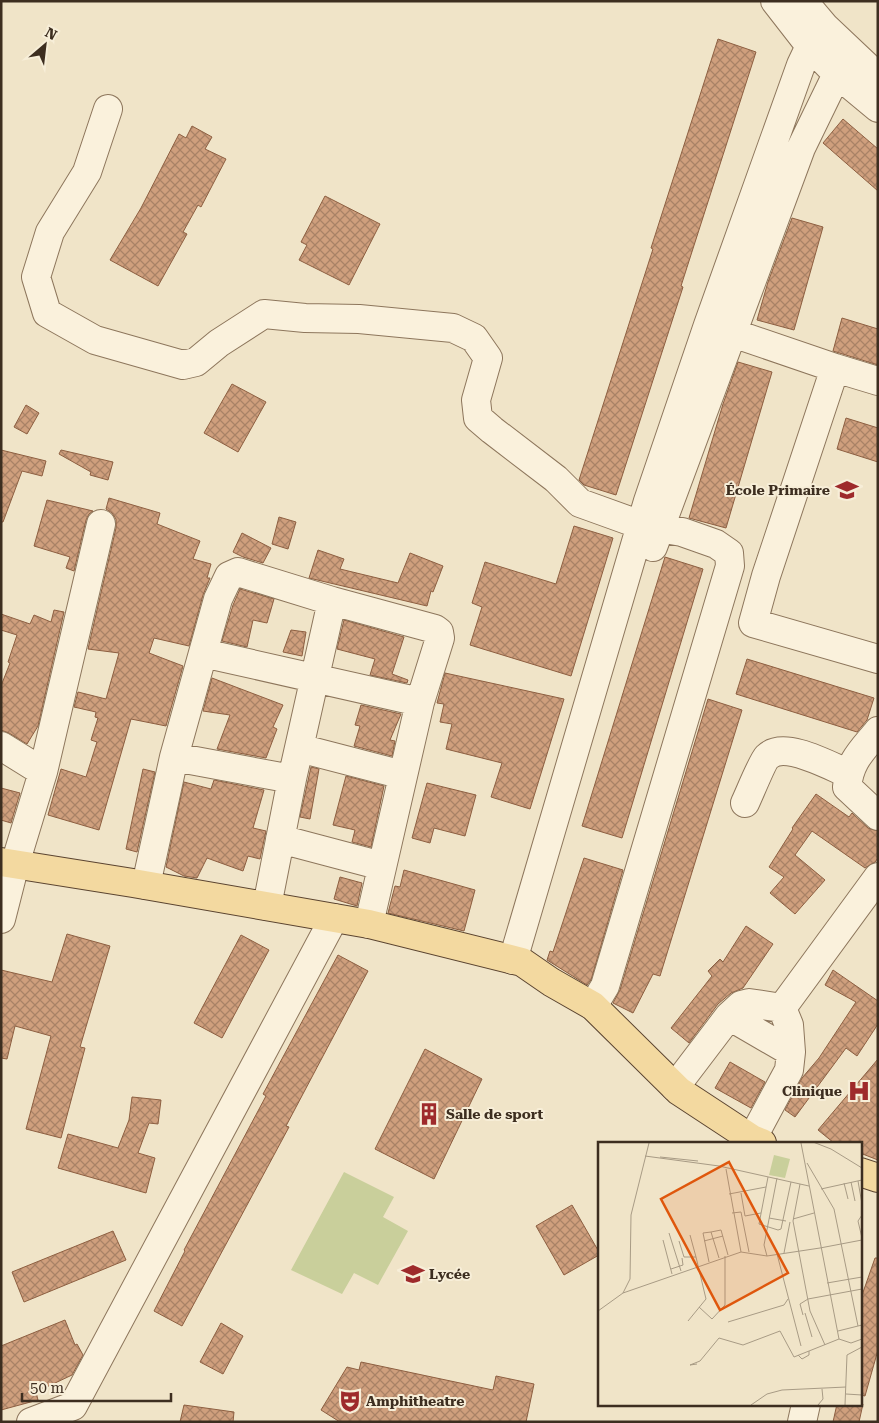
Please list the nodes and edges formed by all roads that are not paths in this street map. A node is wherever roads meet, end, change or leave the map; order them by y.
1 (775, 1) edge
2 (803, 1) edge
3 (818, 36) junction
4 (844, 63) junction
5 (878, 77) edge
6 (878, 108) edge
7 (108, 109) dead end
8 (720, 329) junction
9 (835, 368) junction
10 (878, 381) edge
11 (649, 518) junction
12 (101, 524) dead end
13 (332, 600) junction
14 (202, 653) junction
15 (878, 659) edge
16 (315, 677) junction
17 (420, 702) junction
18 (878, 731) edge
19 (1, 746) edge
20 (299, 748) junction
21 (174, 757) junction
22 (43, 772) junction
23 (848, 774) junction
24 (403, 775) junction
25 (292, 779) junction
26 (745, 803) dead end
27 (878, 816) edge
28 (280, 839) junction
29 (8, 863) edge
30 (382, 866) junction
31 (878, 877) edge
32 (146, 885) junction
33 (267, 906) junction
34 (334, 918) junction
35 (1, 920) edge
36 (369, 924) junction
37 (518, 961) junction
38 (593, 1006) junction
39 (782, 1008) junction
40 (729, 1016) junction
41 (791, 1052) junction
42 (675, 1087) junction
43 (757, 1141) edge
44 (806, 1406) edge
45 (31, 1422) edge
46 (802, 1422) edge

1 - 3 street
2 - 3 street
3 - 4 street
3 - 8 street
4 - 5 street
4 - 6 street
4 - 8 street
7 - 11 street
8 - 9 street
8 - 11 street
9 - 10 street
9 - 15 street
11 - 37 street
11 - 38 street
12 - 22 street
13 - 14 street
13 - 16 street
13 - 17 street
14 - 16 street
14 - 21 street
16 - 17 street
16 - 20 street
17 - 24 street
18 - 23 street
19 - 22 street
20 - 24 street
20 - 25 street
21 - 25 street
21 - 32 street
22 - 29 street
23 - 26 street
23 - 27 street
24 - 30 street
25 - 28 street
28 - 30 street
28 - 33 street
29 - 32 main road
29 - 35 street
30 - 36 street
31 - 39 street
32 - 33 main road
33 - 34 main road
34 - 36 main road
34 - 45 street
36 - 37 main road
37 - 38 main road
38 - 42 main road
39 - 40 street
39 - 41 street
40 - 41 street
40 - 42 street
41 - 43 street
42 - 43 main road
44 - 46 street

